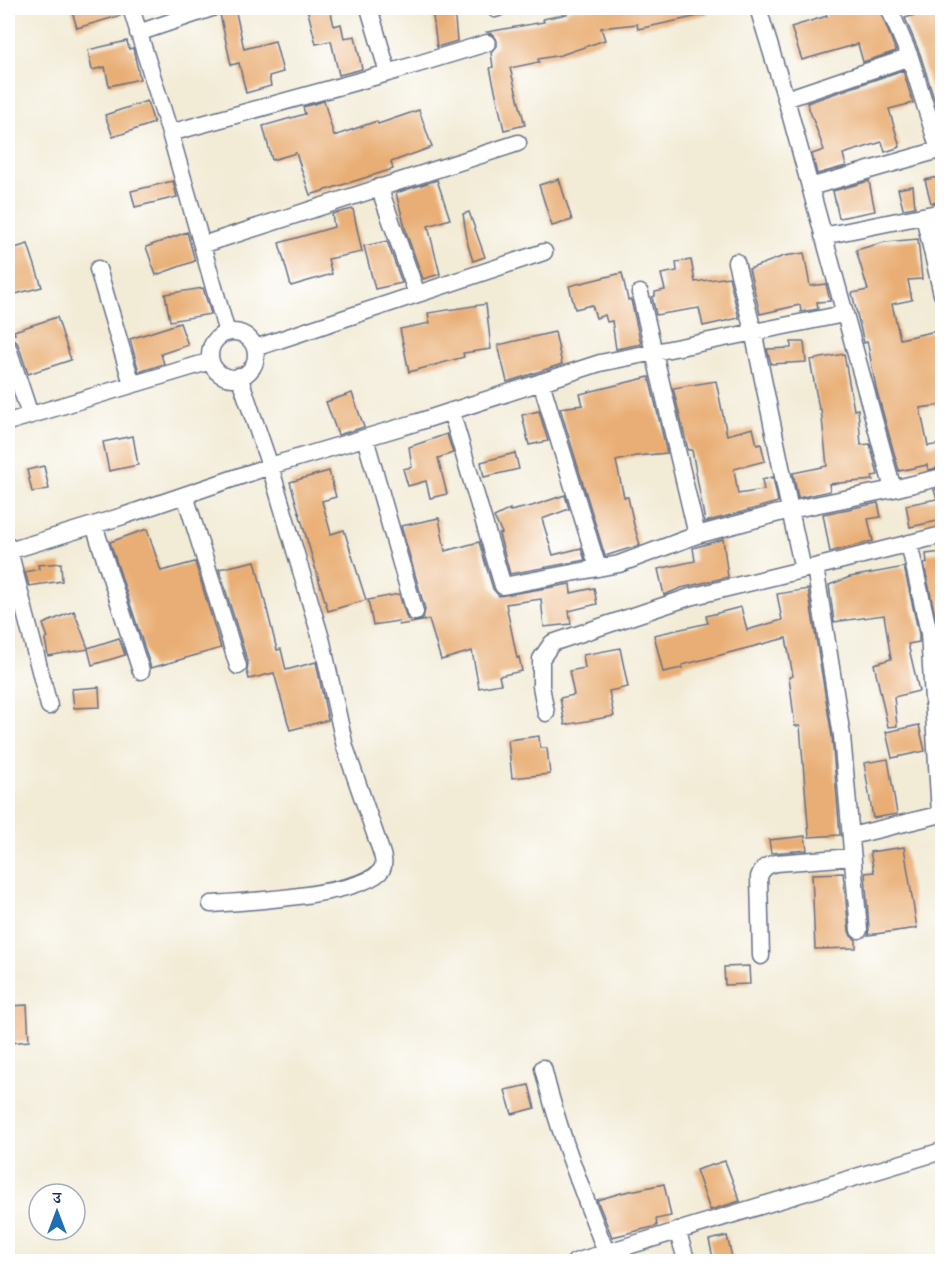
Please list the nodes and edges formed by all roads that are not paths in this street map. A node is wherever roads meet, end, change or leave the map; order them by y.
1 (131, 8) edge
2 (212, 8) edge
3 (369, 8) edge
4 (890, 8) edge
5 (762, 9) edge
6 (138, 33) junction
7 (487, 43) dead end
8 (910, 57) junction
9 (388, 73) junction
10 (786, 99) junction
11 (170, 133) junction
12 (518, 143) dead end
13 (941, 150) edge
14 (379, 187) junction
15 (810, 187) junction
16 (942, 212) edge
17 (924, 216) junction
18 (823, 236) junction
19 (202, 245) junction
20 (544, 252) dead end
21 (736, 262) dead end
22 (98, 269) dead end
23 (640, 293) dead end
24 (417, 294) junction
25 (942, 294) edge
26 (844, 314) junction
27 (753, 331) junction
28 (227, 333) junction
29 (8, 348) edge
30 (255, 348) junction
31 (652, 352) junction
32 (211, 361) junction
33 (239, 376) junction
34 (541, 382) junction
35 (132, 384) junction
36 (451, 411) junction
37 (30, 415) junction
38 (8, 422) edge
39 (365, 438) junction
40 (270, 466) junction
41 (942, 477) edge
42 (893, 489) junction
43 (185, 495) junction
44 (789, 510) junction
45 (94, 525) junction
46 (697, 535) junction
47 (942, 535) edge
48 (909, 543) junction
49 (8, 549) edge
50 (598, 568) junction
51 (809, 568) junction
52 (415, 612) dead end
53 (238, 666) dead end
54 (141, 671) dead end
55 (49, 706) dead end
56 (546, 713) dead end
57 (941, 814) edge
58 (851, 836) junction
59 (853, 857) junction
60 (211, 904) dead end
61 (859, 930) dead end
62 (761, 956) dead end
63 (543, 1068) dead end
64 (942, 1151) edge
65 (677, 1230) junction
66 (606, 1252) junction
67 (585, 1260) edge
68 (687, 1262) edge

1 - 6 street
2 - 6 street
3 - 9 street
4 - 8 street
5 - 10 street
6 - 11 street
7 - 9 street
8 - 10 street
8 - 13 street
9 - 11 street
10 - 15 street
11 - 19 street
12 - 14 street
13 - 15 street
14 - 19 street
14 - 24 street
15 - 18 street
16 - 17 street
17 - 18 street
17 - 25 street
18 - 26 street
19 - 28 street
20 - 24 street
21 - 27 street
22 - 35 street
23 - 31 street
24 - 30 street
26 - 27 street
26 - 42 street
27 - 31 street
27 - 44 street
28 - 30 street
28 - 32 street
29 - 37 street
30 - 33 street
31 - 34 street
31 - 46 street
32 - 33 street
32 - 35 street
33 - 40 street
34 - 36 street
34 - 50 street
35 - 37 street
36 - 39 street
36 - 50 street
37 - 38 street
39 - 40 street
39 - 52 street
40 - 43 street
40 - 60 street
41 - 42 street
42 - 44 street
43 - 45 street
43 - 53 street
44 - 46 street
44 - 51 street
45 - 49 street
45 - 54 street
46 - 50 street
47 - 48 street
48 - 51 street
48 - 57 street
49 - 55 street
51 - 56 street
51 - 58 street
57 - 58 street
58 - 59 street
59 - 61 street
59 - 62 street
63 - 66 street
64 - 65 street
65 - 66 street
65 - 68 street
66 - 67 street

